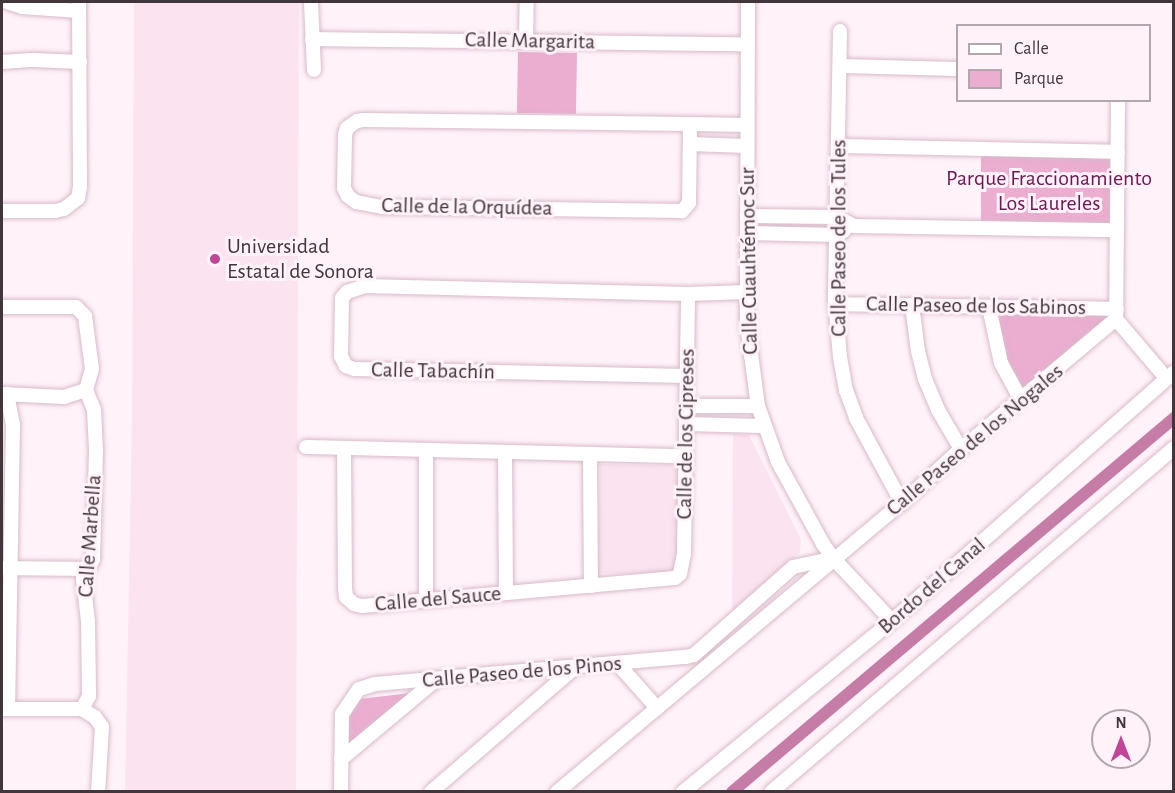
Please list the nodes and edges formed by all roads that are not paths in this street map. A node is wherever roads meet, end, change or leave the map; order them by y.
1 (8, 2) edge
2 (311, 2) edge
3 (527, 2) edge
4 (748, 2) edge
5 (79, 6) edge
6 (840, 31) dead end
7 (312, 39) junction
8 (526, 41) junction
9 (747, 44) junction
10 (2, 62) edge
11 (80, 62) junction
12 (840, 66) junction
13 (956, 69) edge
14 (314, 70) dead end
15 (1118, 102) edge
16 (690, 124) junction
17 (747, 125) junction
18 (690, 144) junction
19 (747, 146) junction
20 (838, 146) junction
21 (1118, 152) junction
22 (2, 211) edge
23 (747, 216) junction
24 (837, 217) junction
25 (854, 226) junction
26 (1117, 230) junction
27 (747, 233) junction
28 (837, 235) junction
29 (747, 292) junction
30 (688, 294) junction
31 (836, 304) junction
32 (912, 306) junction
33 (989, 307) junction
34 (2, 308) edge
35 (1117, 314) junction
36 (1170, 375) edge
37 (687, 376) junction
38 (86, 390) junction
39 (4, 394) edge
40 (1022, 400) junction
41 (686, 406) junction
42 (758, 406) junction
43 (686, 424) junction
44 (763, 426) junction
45 (306, 447) dead end
46 (344, 448) junction
47 (1173, 448) edge
48 (961, 449) junction
49 (426, 450) junction
50 (505, 452) junction
51 (590, 454) junction
52 (686, 456) junction
53 (902, 503) junction
54 (833, 558) junction
55 (5, 568) edge
56 (87, 570) junction
57 (680, 574) joint
58 (591, 586) junction
59 (506, 593) junction
60 (426, 600) junction
61 (892, 621) junction
62 (694, 655) junction
63 (618, 664) junction
64 (574, 668) junction
65 (705, 668) junction
66 (438, 679) junction
67 (657, 708) junction
68 (5, 709) edge
69 (81, 709) junction
70 (341, 759) junction
71 (98, 792) edge
72 (341, 792) edge
73 (431, 792) edge
74 (557, 792) edge
75 (683, 792) edge
76 (771, 792) edge

1 - 5 street
2 - 7 street
3 - 8 street
4 - 9 street, Calle Cuauhtémoc Sur
5 - 11 street
6 - 12 street, Calle Paseo de los Tules
7 - 8 street, Calle Margarita
7 - 14 street
8 - 9 street, Calle Margarita
9 - 17 street, Calle Cuauhtémoc Sur
10 - 11 street
11 - 22 street
12 - 13 street
12 - 20 street, Calle Paseo de los Tules
15 - 21 street
16 - 17 street, Calle de la Orquídea
16 - 18 street, Calle de la Orquídea
16 - 18 street, Calle de la Orquídea
17 - 19 street, Calle Cuauhtémoc Sur
18 - 19 street
19 - 23 street, Calle Cuauhtémoc Sur
20 - 21 street
20 - 24 street, Calle Paseo de los Tules
21 - 26 street
23 - 24 street
23 - 27 street, Calle Cuauhtémoc Sur
24 - 25 street
24 - 28 street, Calle Paseo de los Tules
25 - 26 street
25 - 28 street
26 - 35 street
27 - 28 street
27 - 29 street, Calle Cuauhtémoc Sur
28 - 31 street, Calle Paseo de los Tules
29 - 30 street
29 - 42 street, Calle Cuauhtémoc Sur
30 - 37 street, Calle de los Cipreses
30 - 37 street, Calle Tabachín
31 - 32 street, Calle Paseo de los Sabinos
31 - 53 street, Calle Paseo de los Tules
32 - 33 street, Calle Paseo de los Sabinos
32 - 48 street
33 - 35 street, Calle Paseo de los Sabinos
33 - 40 street
34 - 38 street, Calle Marbella
35 - 36 street
35 - 40 street, Calle Paseo de los Nogales
36 - 61 street, Bordo del Canal
37 - 41 street, Calle de los Cipreses
38 - 39 street
38 - 56 street, Calle Marbella
39 - 55 street
40 - 48 street, Calle Paseo de los Nogales
41 - 42 street
41 - 43 street, Calle de los Cipreses
42 - 44 street, Calle Cuauhtémoc Sur
43 - 44 street
43 - 52 street, Calle de los Cipreses
44 - 54 street, Calle Cuauhtémoc Sur
45 - 46 street
46 - 49 street
46 - 60 street, Calle del Sauce
47 - 76 street
48 - 53 street, Calle Paseo de los Nogales
49 - 50 street
49 - 60 street
50 - 51 street
50 - 59 street
51 - 52 street
51 - 58 street
52 - 57 street, Calle de los Cipreses
53 - 54 street, Calle Paseo de los Nogales
54 - 61 street, Calle Cuauhtémoc Sur
54 - 62 street, Calle Paseo de los Nogales
54 - 65 street, Calle Paseo de los Nogales
55 - 56 street
55 - 68 street
56 - 69 street, Calle Marbella
57 - 58 street, Calle del Sauce
58 - 59 street, Calle del Sauce
59 - 60 street, Calle del Sauce
61 - 75 street, Bordo del Canal
62 - 63 street, Calle Paseo de los Pinos
62 - 65 street
63 - 64 street, Calle Paseo de los Pinos
63 - 67 street
64 - 66 street, Calle Paseo de los Pinos
64 - 73 street
65 - 67 street, Calle Paseo de los Nogales
66 - 70 street
66 - 70 street, Calle Paseo de los Pinos
67 - 74 street, Calle Paseo de los Nogales
68 - 69 street
69 - 71 street
70 - 72 street

